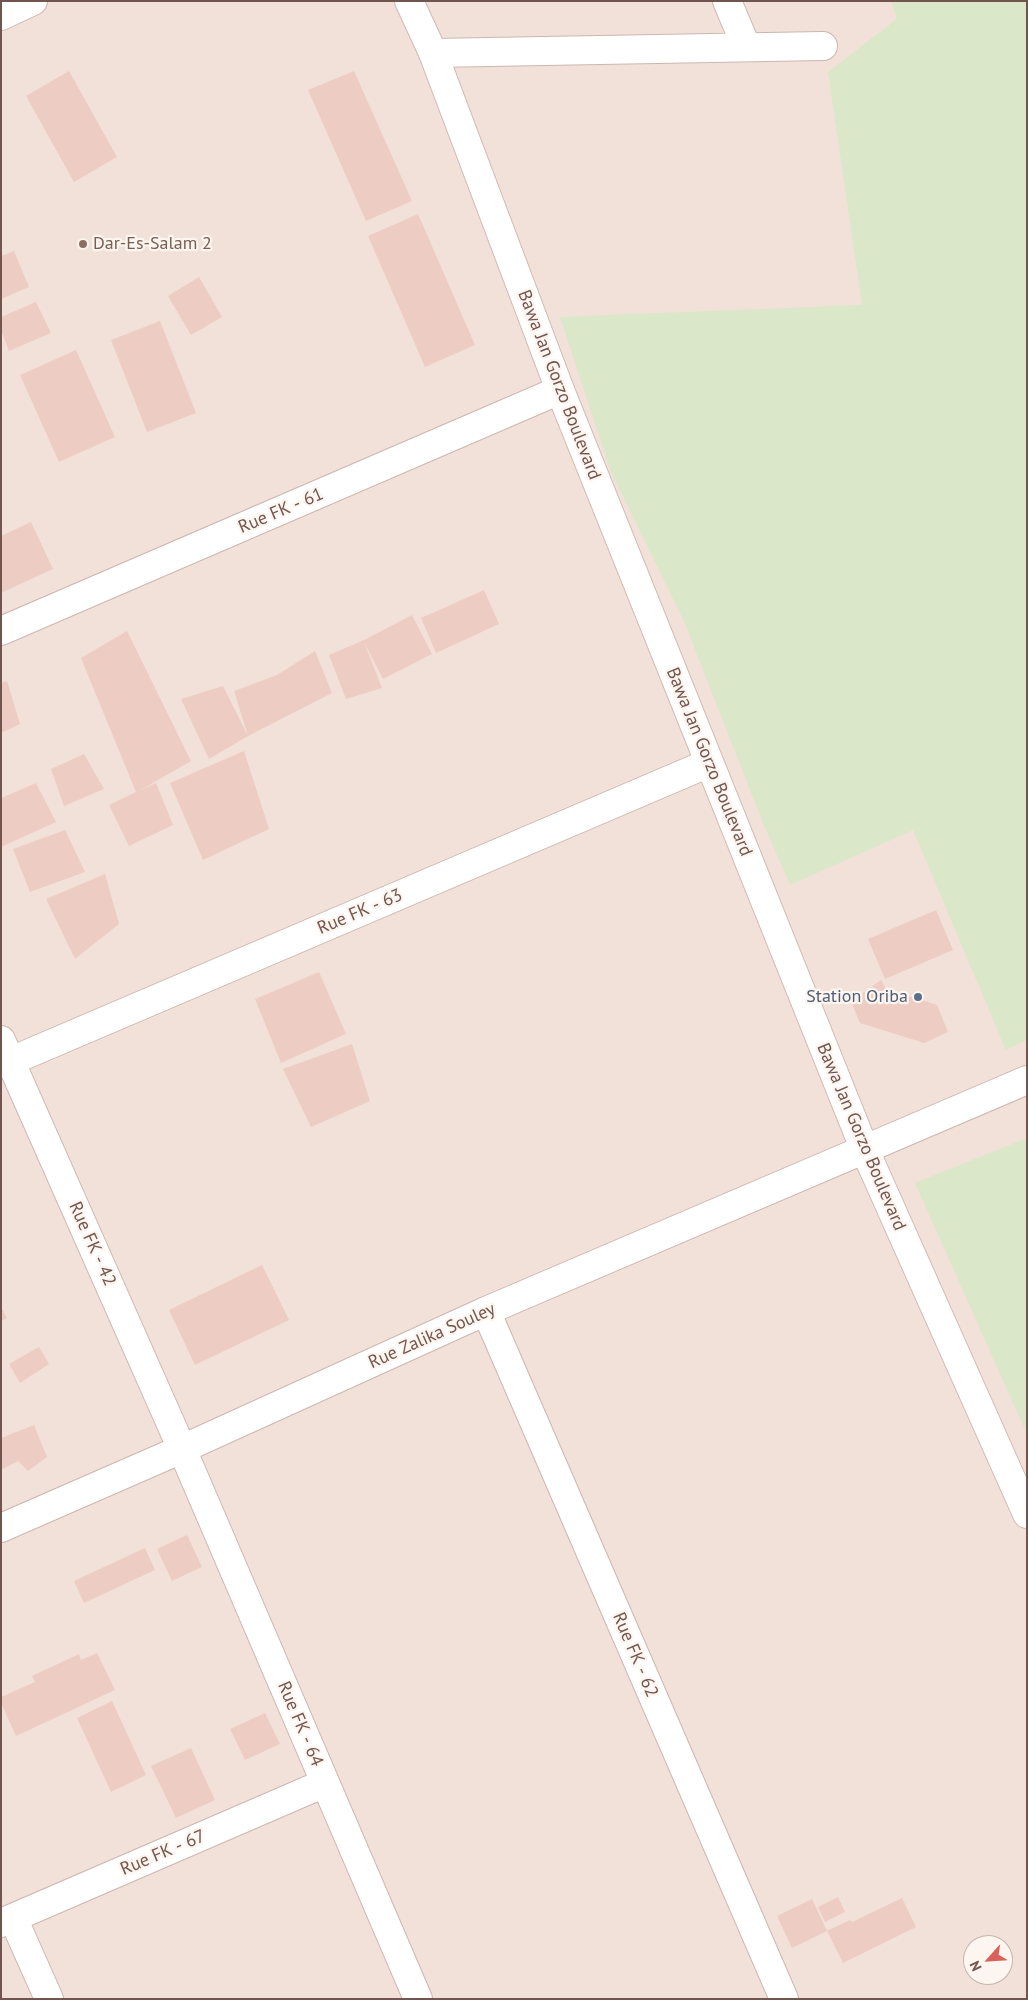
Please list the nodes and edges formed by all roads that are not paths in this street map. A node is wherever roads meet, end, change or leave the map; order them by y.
1 (33, 1) edge
2 (409, 1) edge
3 (727, 1) edge
4 (1, 16) edge
5 (746, 46) junction
6 (823, 46) dead end
7 (433, 53) junction
8 (560, 390) junction
9 (1, 631) edge
10 (709, 763) junction
11 (6, 1050) edge
12 (1027, 1080) edge
13 (864, 1148) junction
14 (486, 1311) junction
15 (182, 1449) junction
16 (1027, 1514) edge
17 (1, 1528) edge
18 (325, 1783) junction
19 (7, 1920) edge
20 (49, 1999) edge
21 (418, 1999) edge
22 (784, 1999) edge

1 - 4 street
2 - 7 street, Bawa Jan Gorzo Boulevard
3 - 5 street
5 - 6 street
5 - 7 street
7 - 8 street, Bawa Jan Gorzo Boulevard
8 - 9 street, Rue FK - 61
8 - 10 street, Bawa Jan Gorzo Boulevard
10 - 11 street, Rue FK - 63
10 - 13 street, Bawa Jan Gorzo Boulevard
11 - 15 street, Rue FK - 42
12 - 13 street, Rue Zalika Souley
13 - 14 street, Rue Zalika Souley
13 - 16 street, Bawa Jan Gorzo Boulevard
14 - 15 street, Rue Zalika Souley
14 - 22 street, Rue FK - 62
15 - 17 street, Rue Zalika Souley
15 - 18 street, Rue FK - 64
18 - 19 street, Rue FK - 67
18 - 21 street, Rue FK - 64
19 - 20 street

